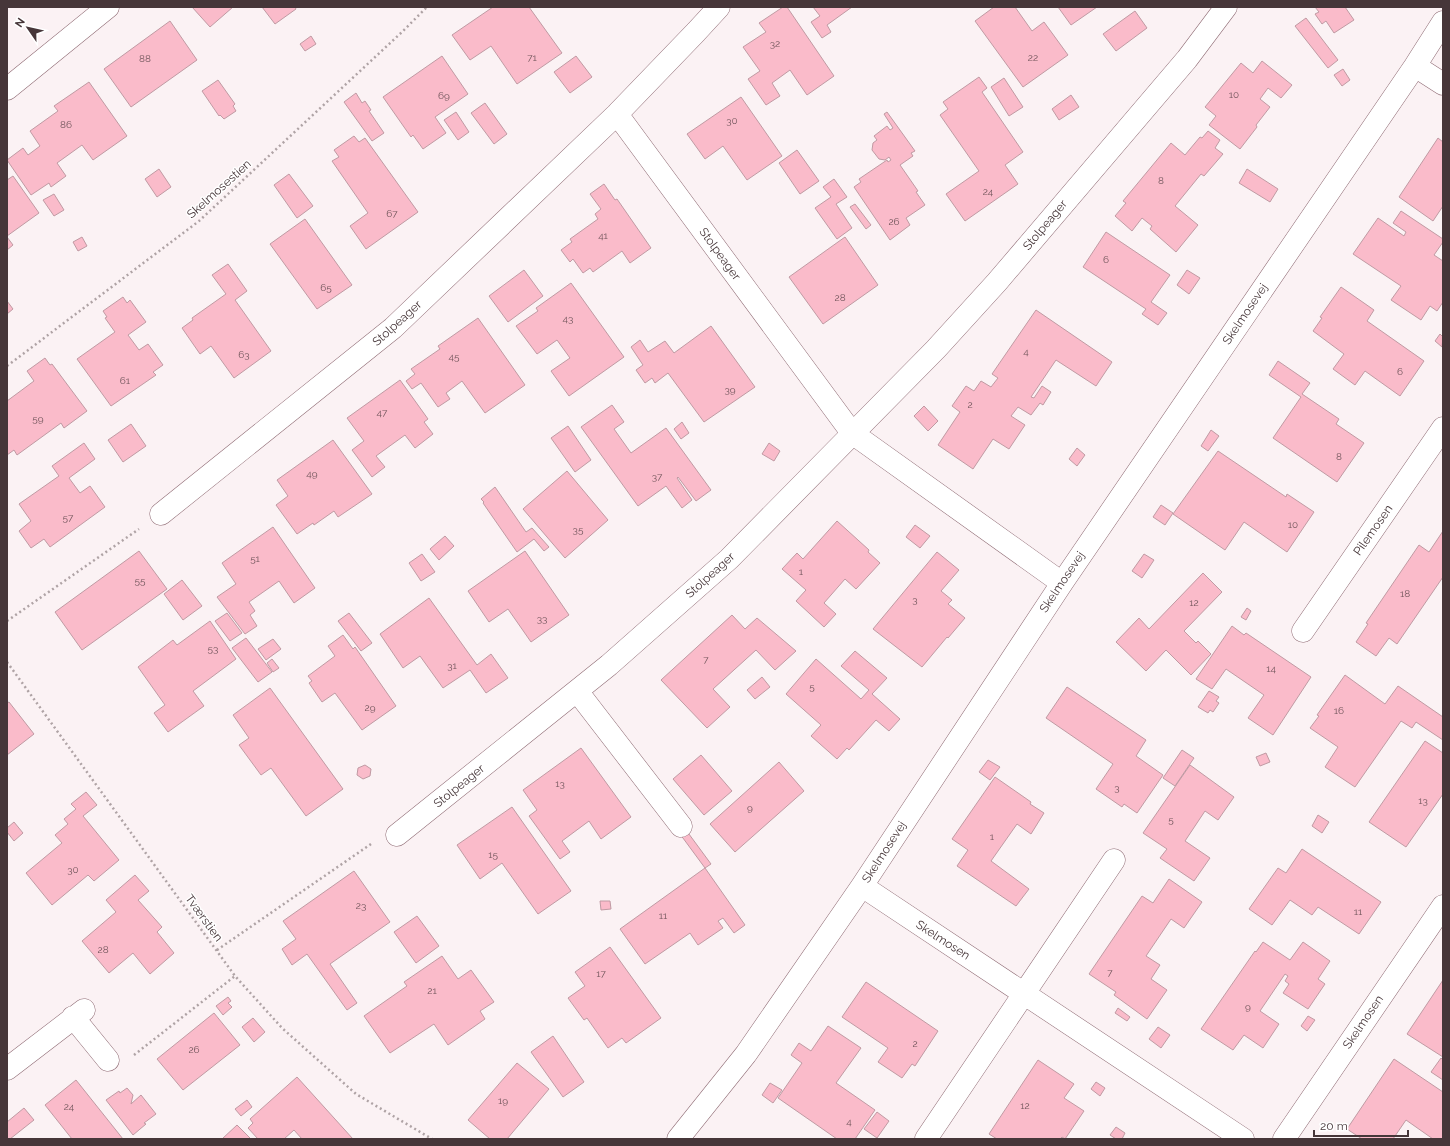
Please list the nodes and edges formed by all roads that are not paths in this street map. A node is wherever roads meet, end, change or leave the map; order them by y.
1 (108, 7) edge
2 (719, 7) edge
3 (1226, 7) edge
4 (1443, 22) edge
5 (1415, 66) junction
6 (1443, 84) edge
7 (7, 89) edge
8 (617, 114) junction
9 (1443, 428) edge
10 (852, 433) junction
11 (161, 514) road end
12 (1062, 583) junction
13 (1303, 631) dead end
14 (577, 692) junction
15 (681, 826) dead end
16 (397, 835) road end
17 (1114, 860) dead end
18 (862, 886) junction
19 (1443, 906) edge
20 (1025, 994) junction
21 (108, 1060) road end
22 (7, 1069) edge
23 (678, 1139) edge
24 (926, 1139) edge
25 (1243, 1139) edge
26 (1284, 1139) edge

1 - 7 street
2 - 8 street, Stolpeager
3 - 10 street, Stolpeager
4 - 5 street, Skelmosevej
5 - 6 street
5 - 12 street, Skelmosevej
8 - 10 street, Stolpeager
8 - 11 street, Stolpeager
9 - 13 street, Pilemosen
10 - 12 street, Stolpeager
10 - 14 street, Stolpeager
12 - 18 street, Skelmosevej
14 - 15 street
14 - 16 street, Stolpeager
17 - 20 street
18 - 20 street, Skelmosen
18 - 23 street, Skelmosevej
19 - 26 street, Skelmosen
20 - 24 street
20 - 25 street, Skelmosen
21 - 22 street

